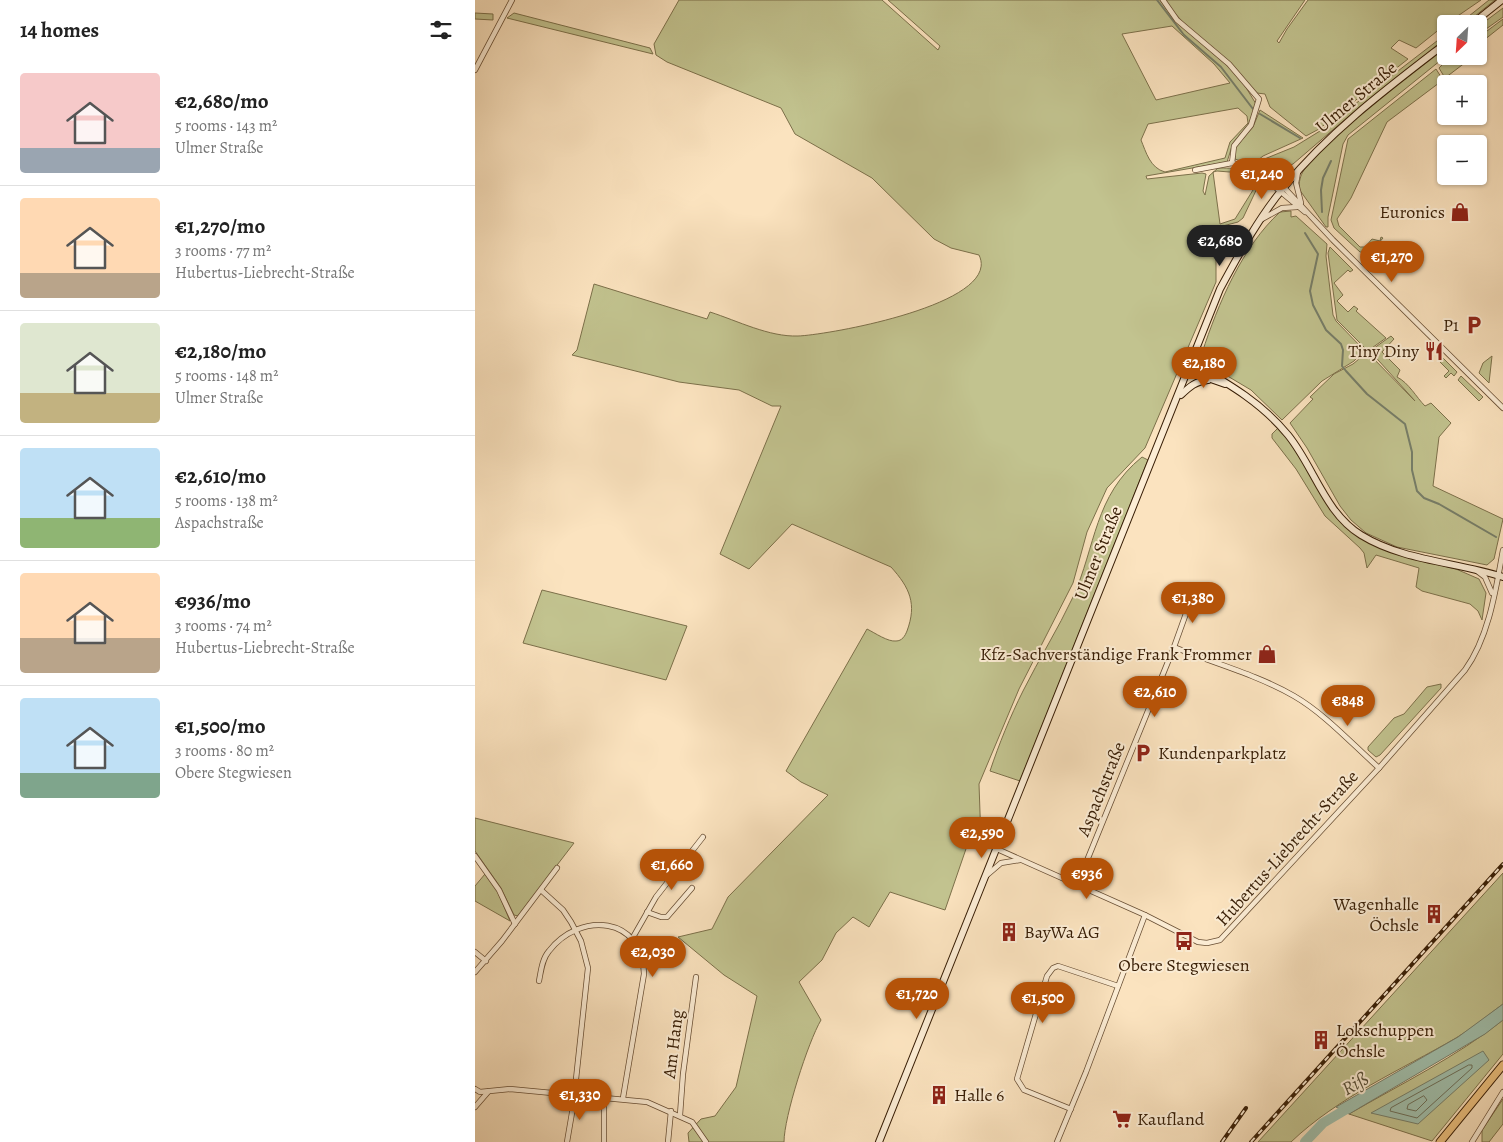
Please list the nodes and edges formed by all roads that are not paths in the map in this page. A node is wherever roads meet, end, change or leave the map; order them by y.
1 (512, 0) edge
2 (1163, 0) edge
3 (1502, 0) edge
4 (1483, 15) edge
5 (1437, 50) edge
6 (475, 70) edge
7 (1232, 163) junction
8 (1195, 170) dead end
9 (1298, 171) junction
10 (1282, 190) junction
11 (1299, 206) junction
12 (1262, 219) junction
13 (1191, 362) junction
14 (1188, 370) junction
15 (1210, 380) junction
16 (1228, 384) junction
17 (1178, 398) junction
18 (1503, 408) edge
19 (1503, 550) edge
20 (1502, 558) edge
21 (1474, 568) junction
22 (1500, 576) edge
23 (1193, 594) dead end
24 (1492, 596) junction
25 (1174, 647) junction
26 (1379, 768) junction
27 (703, 837) dead end
28 (997, 850) junction
29 (475, 856) edge
30 (1022, 860) junction
31 (557, 868) dead end
32 (986, 876) junction
33 (1077, 885) junction
34 (693, 888) dead end
35 (541, 890) junction
36 (647, 912) junction
37 (1145, 915) junction
38 (515, 924) junction
39 (575, 930) junction
40 (633, 939) junction
41 (475, 952) edge
42 (486, 961) junction
43 (475, 972) edge
44 (696, 977) dead end
45 (539, 981) dead end
46 (1118, 986) junction
47 (1503, 1065) edge
48 (475, 1089) edge
49 (488, 1092) junction
50 (1503, 1092) edge
51 (574, 1096) junction
52 (603, 1097) junction
53 (623, 1098) junction
54 (475, 1106) edge
55 (1071, 1109) junction
56 (671, 1112) junction
57 (680, 1115) junction
58 (567, 1142) edge
59 (604, 1142) edge
60 (668, 1142) edge
61 (706, 1142) edge
62 (879, 1142) edge
63 (1057, 1142) edge
64 (1439, 1142) edge
65 (1472, 1142) edge

1 - 6 street
2 - 7 street
3 - 4 main road
5 - 9 main road, Ulmer Straße
7 - 8 street
7 - 10 street
9 - 10 main road, Ulmer Straße
9 - 11 street
10 - 11 street
10 - 12 main road, Ulmer Straße
11 - 12 street
11 - 18 street
12 - 13 main road, Ulmer Straße
13 - 14 main road, Ulmer Straße
13 - 16 main road
14 - 15 main road
14 - 17 main road, Ulmer Straße
15 - 16 main road
15 - 17 main road
16 - 21 main road
17 - 28 main road, Ulmer Straße
19 - 20 street, Hubertus-Liebrecht-Straße
20 - 22 street, Hubertus-Liebrecht-Straße
21 - 22 main road
21 - 24 street
22 - 24 street, Hubertus-Liebrecht-Straße
23 - 25 street, Aspachstraße
24 - 26 street, Hubertus-Liebrecht-Straße
25 - 26 street
25 - 33 street, Aspachstraße
26 - 37 street, Hubertus-Liebrecht-Straße
27 - 36 street
28 - 30 street, Hubertus-Liebrecht-Straße
28 - 32 main road, Ulmer Straße
29 - 38 street
30 - 32 street
30 - 33 street, Hubertus-Liebrecht-Straße
31 - 35 street
32 - 62 main road, Ulmer Straße
33 - 37 street, Hubertus-Liebrecht-Straße
34 - 36 street
35 - 38 street
35 - 39 street
36 - 40 street
37 - 46 street
38 - 42 street
39 - 40 street
39 - 45 street
39 - 51 street
40 - 53 street
41 - 42 street
42 - 43 street
44 - 57 street, Am Hang
46 - 55 street
46 - 55 street
47 - 64 main road
48 - 49 street
49 - 51 street
49 - 54 street
50 - 65 street
51 - 52 street
51 - 58 street
52 - 53 street
52 - 59 street
53 - 56 street
55 - 63 street
56 - 57 street
56 - 60 street
57 - 61 street

